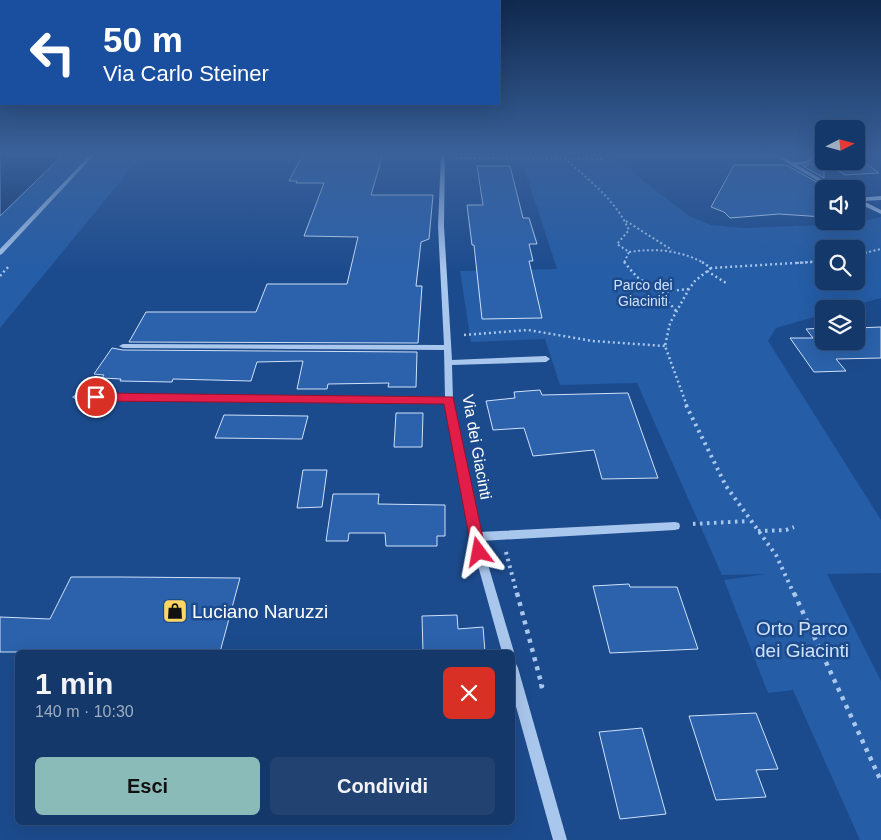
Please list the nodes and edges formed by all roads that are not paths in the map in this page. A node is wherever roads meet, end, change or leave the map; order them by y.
1 (57, 193) edge
2 (442, 193) edge
3 (881, 198) edge
4 (865, 199) edge
5 (865, 204) edge
6 (881, 212) edge
7 (0, 253) edge
8 (123, 346) dead end
9 (448, 348) junction
10 (546, 359) dead end
11 (448, 364) junction
12 (76, 396) dead end
13 (449, 400) junction
14 (675, 526) dead end
15 (476, 536) junction
16 (507, 650) edge
17 (515, 677) edge
18 (560, 840) edge

1 - 7 street
2 - 9 street, Via dei Giacinti
3 - 4 street
5 - 6 street
8 - 9 street
9 - 11 street, Via dei Giacinti
10 - 11 street
11 - 13 street, Via dei Giacinti
12 - 13 street
13 - 15 street, Via dei Giacinti
14 - 15 lane
15 - 16 street, Via dei Giacinti
17 - 18 street

